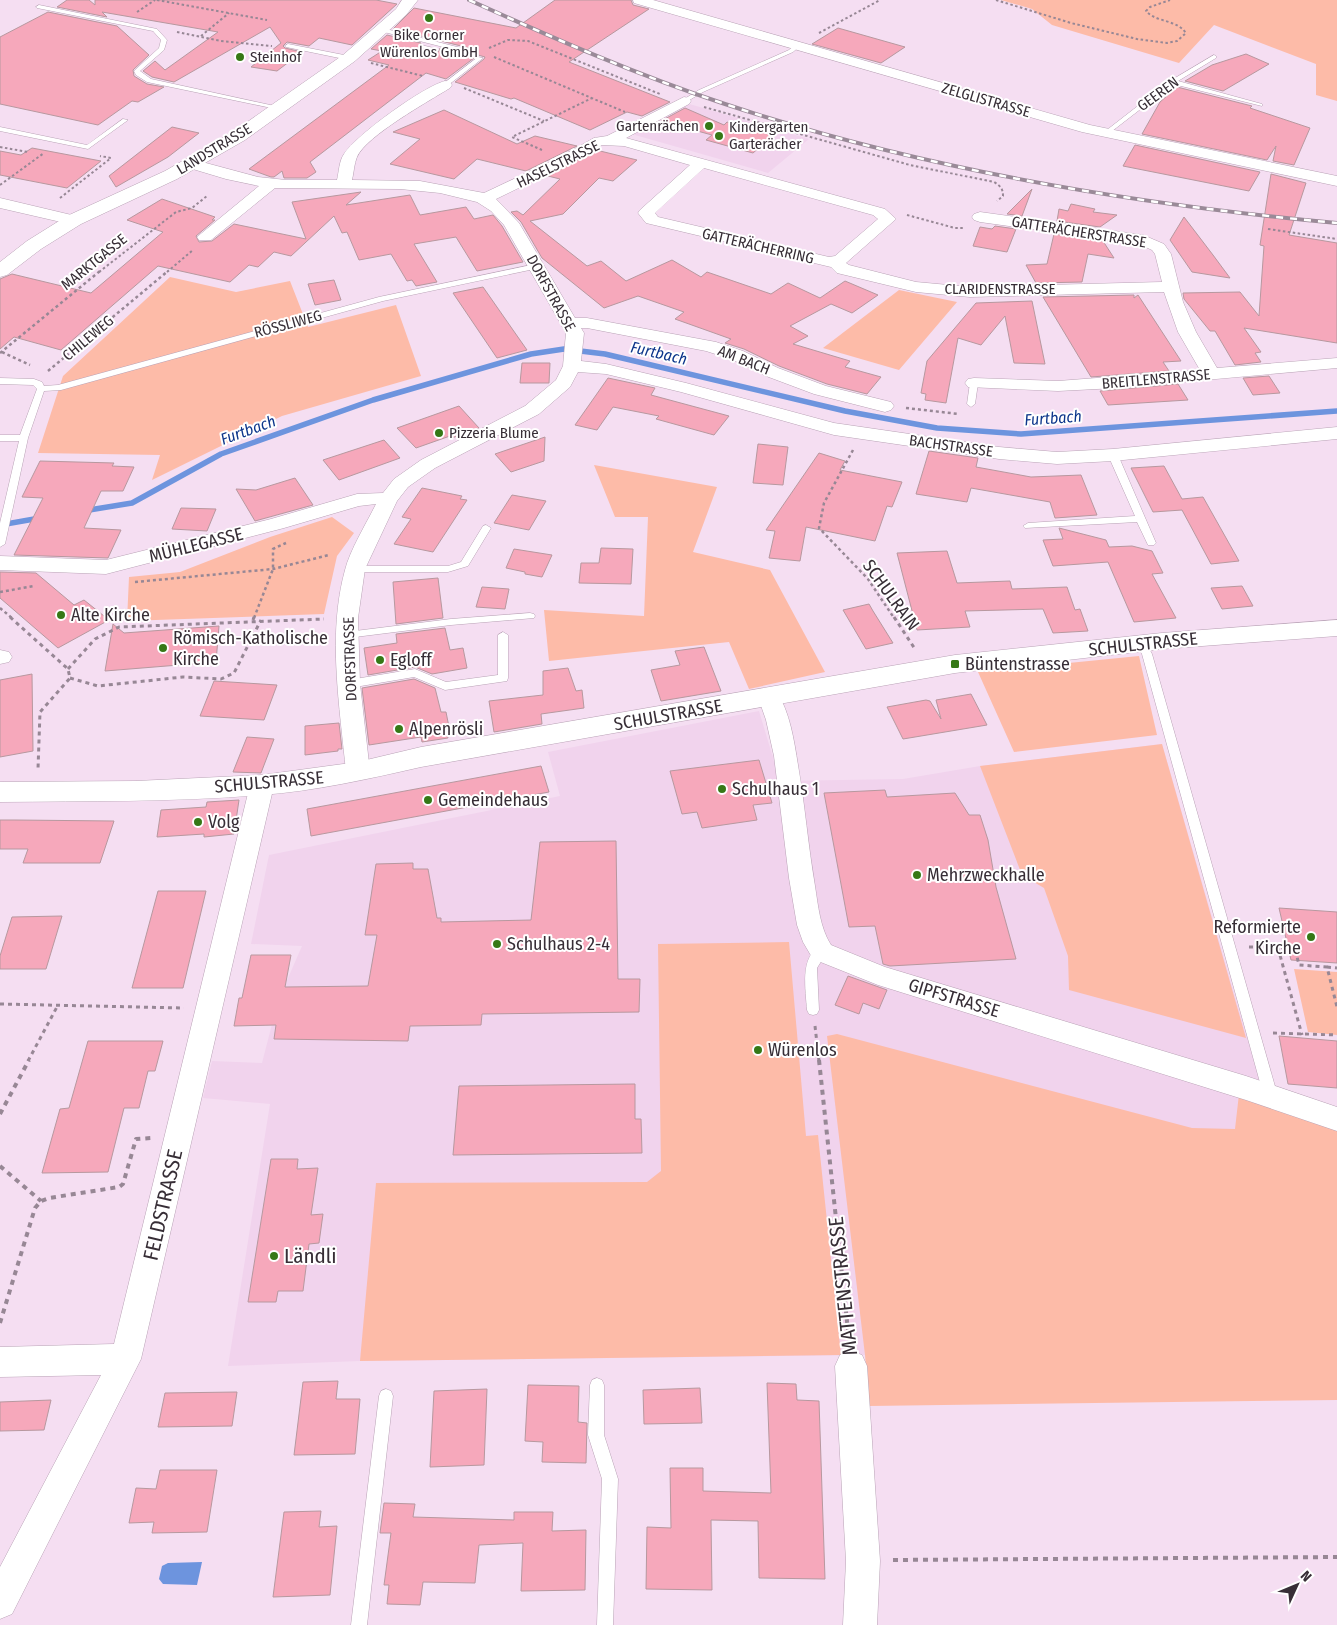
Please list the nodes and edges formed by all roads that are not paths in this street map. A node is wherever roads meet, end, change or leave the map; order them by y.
1 (410, 0) edge
2 (639, 0) edge
3 (39, 8) dead end
4 (380, 32) junction
5 (798, 45) junction
6 (288, 46) road end
7 (467, 51) dead end
8 (425, 55) dead end
9 (482, 55) road end
10 (1214, 57) dead end
11 (349, 58) junction
12 (1172, 82) junction
13 (447, 83) joint
14 (683, 102) joint
15 (1260, 105) dead end
16 (281, 108) junction
17 (125, 120) dead end
18 (0, 128) edge
19 (1105, 134) junction
20 (610, 140) junction
21 (701, 163) junction
22 (191, 164) junction
23 (1337, 181) edge
24 (272, 183) junction
25 (344, 183) junction
26 (484, 199) junction
27 (0, 203) edge
28 (980, 217) road end
29 (74, 220) junction
30 (205, 237) road end
31 (834, 261) junction
32 (536, 266) junction
33 (0, 271) edge
34 (1171, 287) junction
35 (571, 324) junction
36 (574, 356) junction
37 (1337, 363) edge
38 (1211, 374) junction
39 (0, 381) edge
40 (974, 383) joint
41 (41, 389) junction
42 (818, 393) junction
43 (971, 404) road end
44 (885, 406) road end
45 (802, 416) junction
46 (1337, 433) edge
47 (0, 438) edge
48 (24, 438) junction
49 (1113, 455) junction
50 (388, 499) junction
51 (1139, 519) junction
52 (1028, 526) dead end
53 (486, 528) dead end
54 (1151, 543) dead end
55 (0, 544) edge
56 (0, 563) edge
57 (355, 569) junction
58 (530, 616) dead end
59 (347, 627) junction
60 (1337, 628) edge
61 (503, 635) dead end
62 (1142, 643) junction
63 (349, 684) junction
64 (769, 698) junction
65 (358, 772) junction
66 (262, 785) junction
67 (0, 792) edge
68 (821, 952) junction
69 (813, 1010) road end
70 (1271, 1097) junction
71 (1337, 1119) edge
72 (126, 1359) junction
73 (0, 1362) edge
74 (851, 1366) road end
75 (597, 1384) dead end
76 (386, 1396) dead end
77 (0, 1602) edge
78 (359, 1625) edge
79 (605, 1625) edge
80 (860, 1625) edge

1 - 4 street, LANDSTRASSE
2 - 5 street, ZELGLISTRASSE
3 - 16 lane
4 - 7 lane
4 - 8 lane
4 - 11 street, LANDSTRASSE
5 - 14 lane
5 - 19 street, ZELGLISTRASSE
6 - 11 lane
9 - 13 lane
10 - 12 lane, GEEREN
11 - 16 street, LANDSTRASSE
12 - 15 lane
12 - 19 lane, GEEREN
13 - 25 street
14 - 20 street, HASELSTRASSE
16 - 22 street, LANDSTRASSE
17 - 18 lane
19 - 23 street, ZELGLISTRASSE
20 - 21 street
20 - 26 street, HASELSTRASSE
21 - 31 street, GATTERÄCHERRING
21 - 31 street, GATTERÄCHERRING
22 - 24 street, DORFSTRASSE
22 - 29 street, LANDSTRASSE
24 - 25 street, DORFSTRASSE
24 - 30 street
25 - 26 street, DORFSTRASSE
26 - 32 street, DORFSTRASSE
27 - 29 street
28 - 34 street, GATTERÄCHERSTRASSE
29 - 33 street, LANDSTRASSE
31 - 34 street, CLARIDENSTRASSE
32 - 35 street, DORFSTRASSE
32 - 41 lane, RÖSSLIWEG
34 - 38 street, GATTERÄCHERSTRASSE
35 - 36 street, DORFSTRASSE
35 - 42 street, AM BACH
36 - 45 street, BACHSTRASSE
36 - 50 street, DORFSTRASSE
37 - 38 street, BREITLENSTRASSE
38 - 40 street, BREITLENSTRASSE
39 - 41 lane
40 - 43 lane
41 - 48 lane
42 - 44 street, AM BACH
42 - 45 street
45 - 49 street, BACHSTRASSE
46 - 49 street, BACHSTRASSE
47 - 48 lane
48 - 55 lane
49 - 51 lane
50 - 56 street, MÜHLEGASSE
50 - 57 street, DORFSTRASSE
51 - 52 lane
51 - 54 lane
53 - 57 lane
57 - 59 street, DORFSTRASSE
58 - 59 lane
59 - 63 street, DORFSTRASSE
60 - 62 street, SCHULSTRASSE
61 - 63 lane
62 - 64 street, SCHULSTRASSE
62 - 70 lane
63 - 65 street, DORFSTRASSE
64 - 65 street, SCHULSTRASSE
64 - 68 street
65 - 66 street, SCHULSTRASSE
66 - 67 street, SCHULSTRASSE
66 - 72 street, FELDSTRASSE
68 - 69 lane
68 - 70 street, GIPFSTRASSE
70 - 71 street, GIPFSTRASSE
72 - 73 street
72 - 77 street, FELDSTRASSE
74 - 80 street, MATTENSTRASSE
75 - 79 lane
76 - 78 lane

